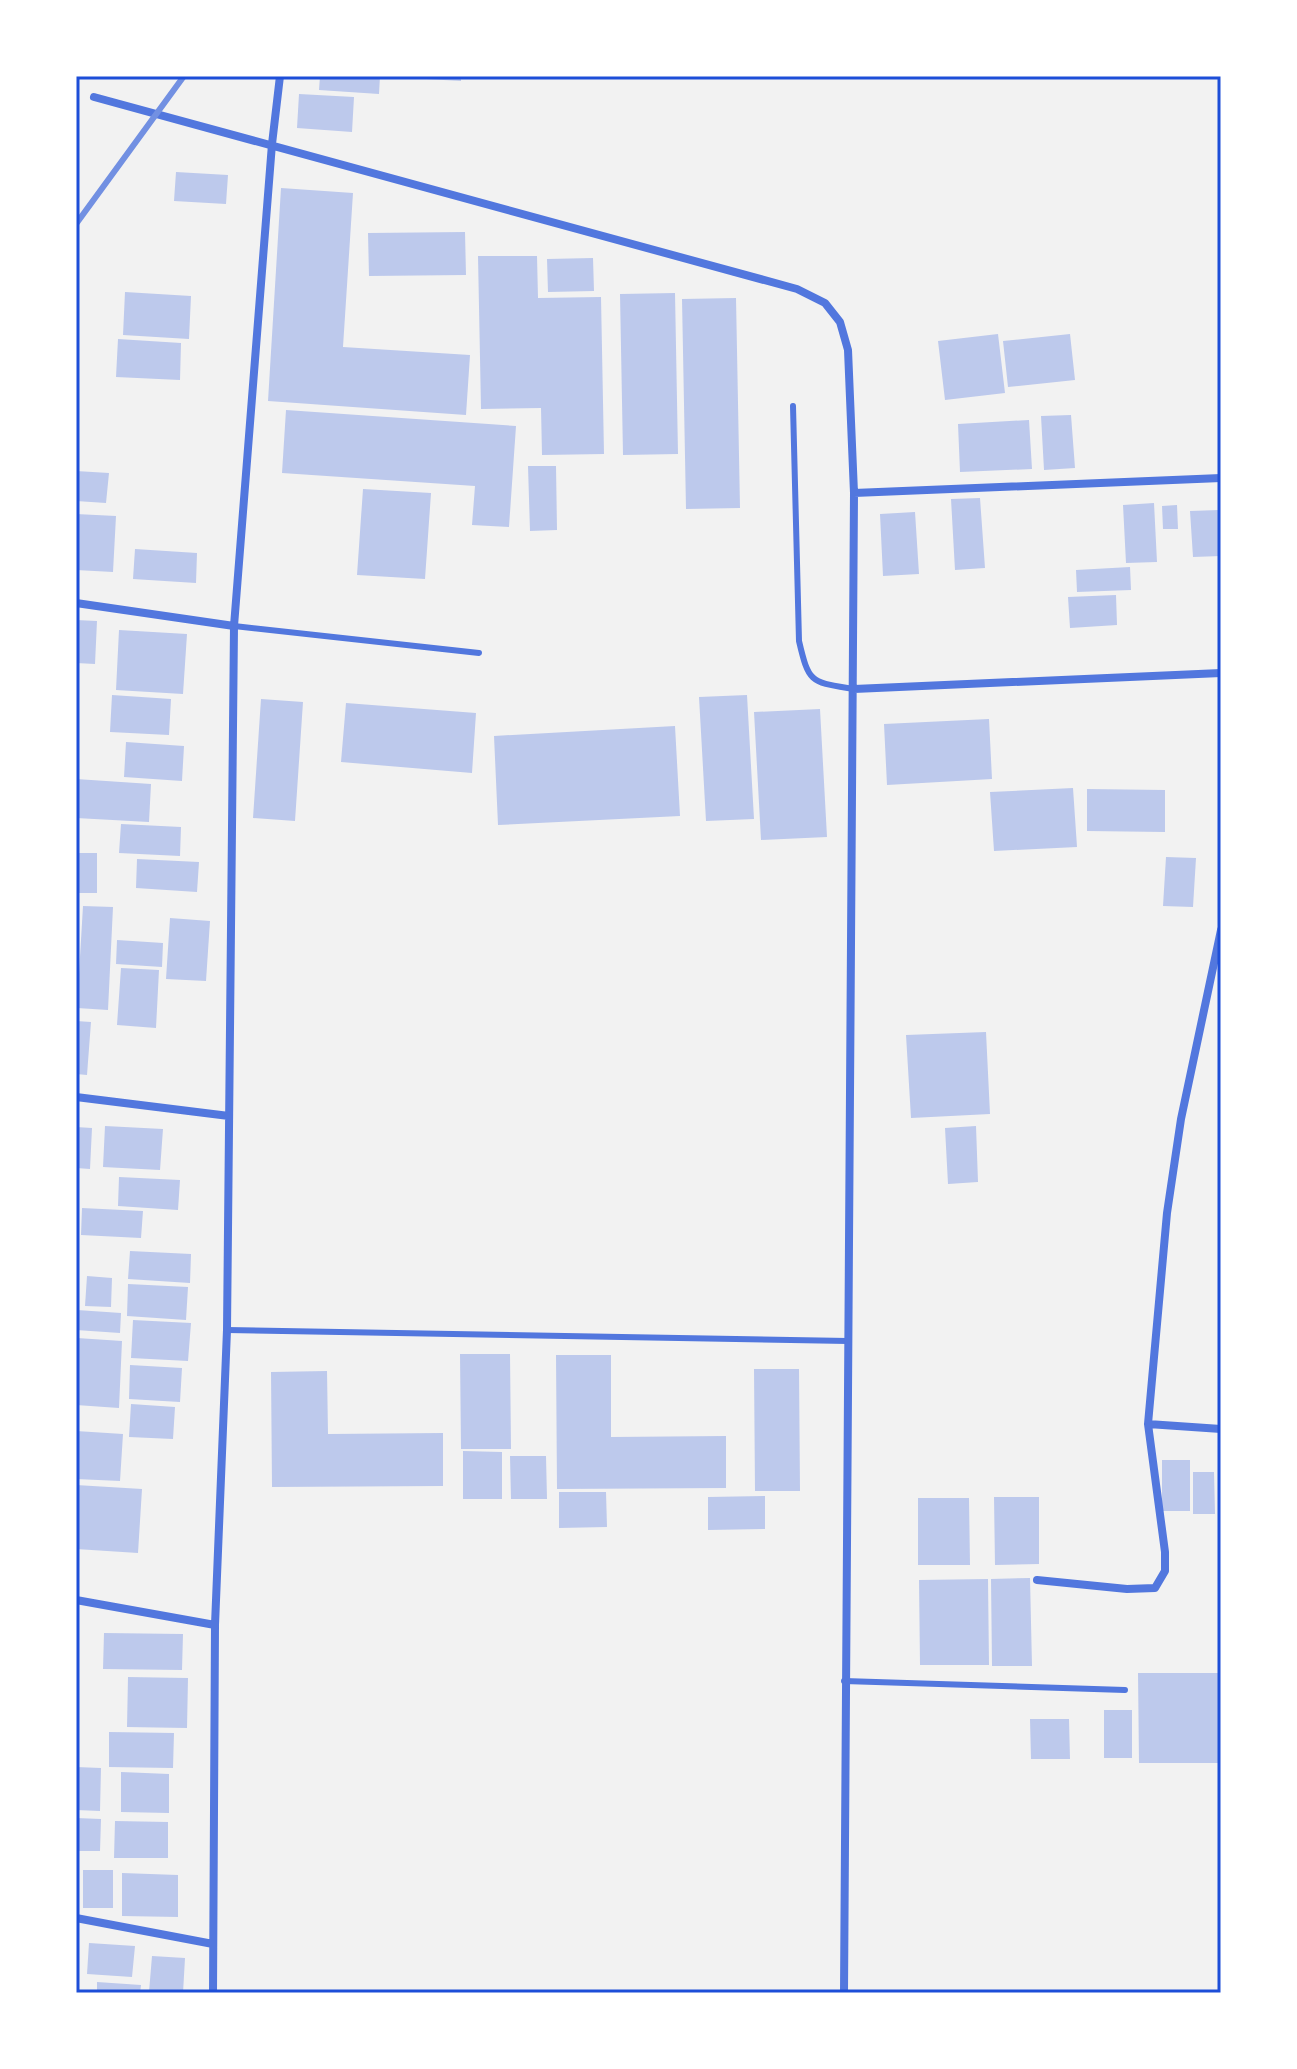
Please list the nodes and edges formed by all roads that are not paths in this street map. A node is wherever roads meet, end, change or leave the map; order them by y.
1 (280, 76) edge
2 (94, 97) dead end
3 (272, 144) junction
4 (793, 406) dead end
5 (1221, 478) edge
6 (854, 493) junction
7 (76, 603) edge
8 (234, 626) junction
9 (479, 653) dead end
10 (1221, 673) edge
11 (854, 689) junction
12 (1221, 930) edge
13 (76, 1097) edge
14 (229, 1116) junction
15 (227, 1330) junction
16 (848, 1341) junction
17 (1148, 1424) junction
18 (1221, 1429) edge
19 (1037, 1580) dead end
20 (76, 1600) edge
21 (215, 1625) junction
22 (844, 1681) junction
23 (1125, 1690) dead end
24 (76, 1918) edge
25 (213, 1944) junction
26 (213, 1993) edge
27 (844, 1993) edge

1 - 3 street
2 - 3 street
3 - 6 street
3 - 8 street
4 - 11 lane
5 - 6 street
6 - 11 street
7 - 8 street
8 - 9 lane
8 - 14 street
10 - 11 street
11 - 16 street
12 - 17 street
13 - 14 street
14 - 15 street
15 - 16 lane
15 - 21 street
16 - 22 street
17 - 18 street
17 - 19 street
20 - 21 street
21 - 25 street
22 - 23 lane
22 - 27 street
24 - 25 street
25 - 26 street

